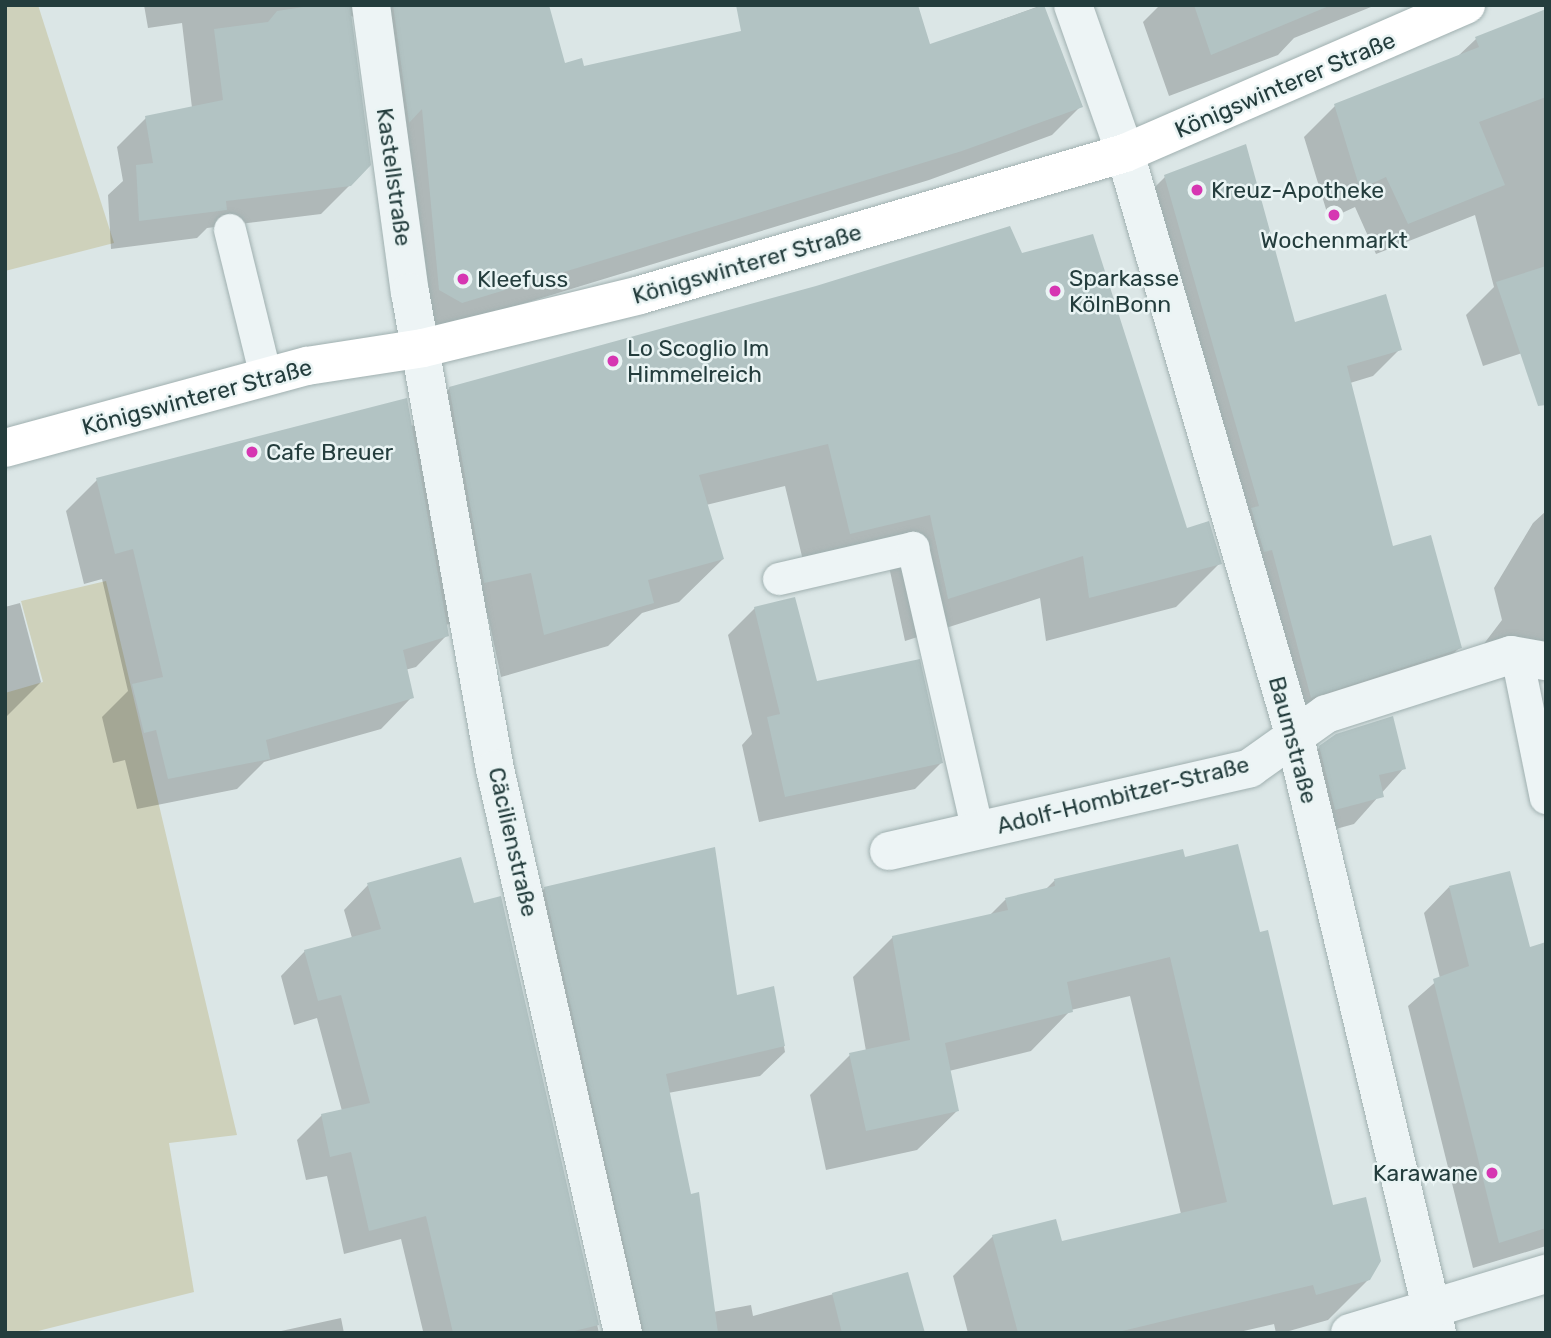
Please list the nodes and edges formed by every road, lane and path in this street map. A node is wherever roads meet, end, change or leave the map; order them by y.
1 (371, 5) edge
2 (1073, 5) edge
3 (1466, 5) edge
4 (1125, 153) junction
5 (230, 230) dead end
6 (423, 348) junction
7 (265, 377) junction
8 (5, 448) edge
9 (779, 579) dead end
10 (1531, 659) edge
11 (1294, 734) junction
12 (1546, 798) edge
13 (978, 831) junction
14 (889, 851) dead end
15 (1546, 1275) edge
16 (1434, 1322) edge
17 (623, 1333) edge
18 (1350, 1333) edge

1 - 6 street, Kastellstraße
2 - 4 street, Baumstraße
3 - 4 main road, Königswinterer Straße
4 - 6 main road, Königswinterer Straße
4 - 11 street, Baumstraße
5 - 7 lane
6 - 7 main road, Königswinterer Straße
6 - 17 street, Cäcilienstraße
7 - 8 main road, Königswinterer Straße
9 - 13 lane
10 - 11 street, Adolf-Hombitzer-Straße
10 - 12 lane
11 - 13 street, Adolf-Hombitzer-Straße
11 - 16 street, Baumstraße
13 - 14 street, Adolf-Hombitzer-Straße
15 - 16 street
16 - 18 street

